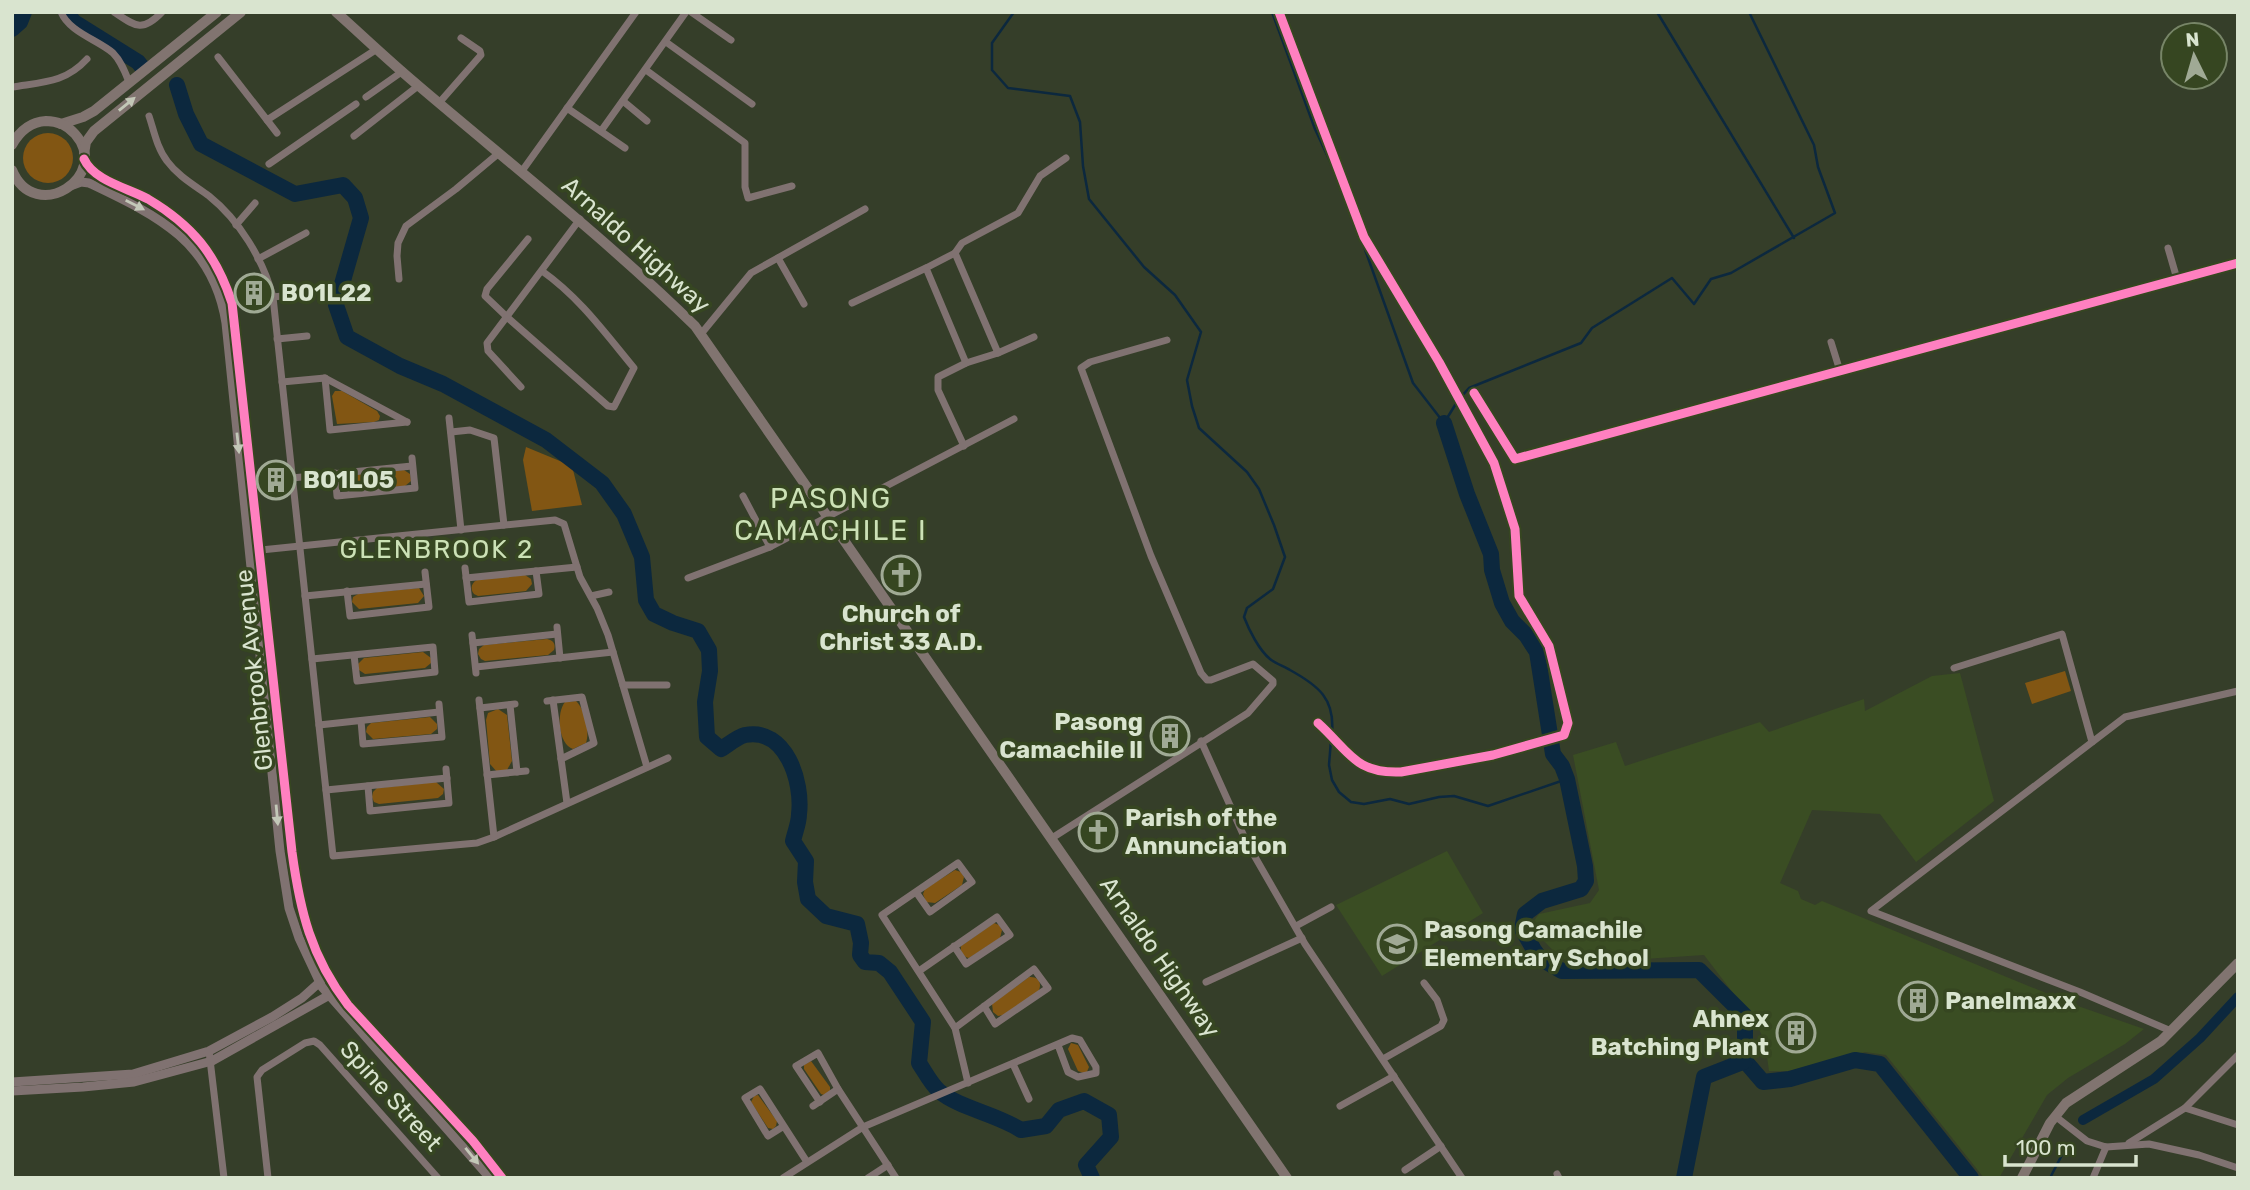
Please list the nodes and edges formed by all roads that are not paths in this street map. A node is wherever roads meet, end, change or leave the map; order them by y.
1 (61, 12) edge
2 (114, 12) edge
3 (217, 12) edge
4 (241, 12) edge
5 (336, 12) edge
6 (636, 12) edge
7 (689, 12) edge
8 (1279, 12) edge
9 (158, 14) edge
10 (461, 38) dead end
11 (731, 40) dead end
12 (666, 41) junction
13 (377, 49) junction
14 (218, 57) dead end
15 (88, 59) dead end
16 (646, 70) junction
17 (403, 71) junction
18 (129, 82) junction
19 (418, 86) junction
20 (12, 87) edge
21 (366, 97) dead end
22 (623, 101) junction
23 (439, 103) junction
24 (356, 104) dead end
25 (752, 104) dead end
26 (567, 108) junction
27 (149, 116) dead end
28 (267, 120) junction
29 (647, 121) dead end
30 (61, 124) junction
31 (18, 129) edge
32 (601, 131) junction
33 (277, 133) dead end
34 (354, 136) dead end
35 (12, 145) edge
36 (625, 148) dead end
37 (499, 153) junction
38 (84, 156) junction
39 (1066, 158) dead end
40 (269, 164) dead end
41 (12, 170) edge
42 (522, 171) junction
43 (73, 185) junction
44 (792, 186) dead end
45 (256, 204) dead end
46 (865, 209) dead end
47 (580, 219) junction
48 (236, 225) junction
49 (306, 233) dead end
50 (528, 239) dead end
51 (2168, 248) dead end
52 (955, 253) junction
53 (258, 258) junction
54 (778, 258) junction
55 (2238, 262) edge
56 (926, 268) junction
57 (542, 271) junction
58 (399, 279) dead end
59 (2177, 279) junction
60 (310, 293) dead end
61 (273, 296) junction
62 (852, 303) dead end
63 (804, 304) dead end
64 (508, 318) junction
65 (698, 330) junction
66 (307, 336) dead end
67 (1034, 337) dead end
68 (277, 339) junction
69 (1167, 340) dead end
70 (1831, 342) dead end
71 (998, 353) junction
72 (966, 363) junction
73 (1840, 371) junction
74 (325, 378) junction
75 (282, 382) junction
76 (521, 387) dead end
77 (1474, 393) dead end
78 (449, 418) dead end
79 (1014, 419) dead end
80 (451, 432) junction
81 (964, 446) junction
82 (335, 473) junction
83 (292, 478) junction
84 (743, 496) dead end
85 (828, 515) junction
86 (504, 525) junction
87 (461, 530) junction
88 (299, 546) junction
89 (770, 547) junction
90 (261, 550) junction
91 (577, 567) junction
92 (465, 568) dead end
93 (536, 571) junction
94 (425, 572) dead end
95 (466, 578) junction
96 (688, 578) dead end
97 (426, 583) junction
98 (347, 592) junction
99 (609, 592) dead end
100 (305, 596) junction
101 (591, 596) junction
102 (613, 652) junction
103 (354, 655) junction
104 (561, 658) junction
105 (312, 659) junction
106 (1954, 668) dead end
107 (623, 685) junction
108 (667, 685) dead end
109 (2238, 691) edge
110 (361, 721) junction
111 (1318, 723) dead end
112 (319, 725) junction
113 (1201, 741) junction
114 (2092, 742) junction
115 (668, 758) dead end
116 (561, 759) junction
117 (647, 767) junction
118 (446, 769) dead end
119 (526, 771) dead end
120 (517, 772) junction
121 (487, 775) junction
122 (447, 778) junction
123 (368, 786) junction
124 (326, 790) junction
125 (567, 803) junction
126 (494, 837) junction
127 (1052, 838) junction
128 (916, 892) junction
129 (1331, 907) dead end
130 (1296, 926) junction
131 (1302, 938) junction
132 (954, 946) junction
133 (2238, 963) edge
134 (919, 971) junction
135 (328, 976) junction
136 (319, 982) junction
137 (1206, 982) dead end
138 (1424, 983) dead end
139 (337, 991) junction
140 (328, 996) junction
141 (984, 1006) junction
142 (955, 1028) junction
143 (2171, 1031) junction
144 (1058, 1045) junction
145 (2238, 1055) edge
146 (211, 1056) junction
147 (1383, 1059) junction
148 (1013, 1064) junction
149 (1394, 1076) junction
150 (12, 1082) edge
151 (968, 1083) junction
152 (838, 1089) junction
153 (12, 1091) edge
154 (1028, 1099) dead end
155 (1340, 1106) dead end
156 (2185, 1108) junction
157 (2055, 1116) junction
158 (2238, 1125) edge
159 (783, 1126) junction
160 (863, 1127) junction
161 (2128, 1144) junction
162 (1441, 1146) junction
163 (2106, 1147) junction
164 (807, 1163) junction
165 (888, 1165) junction
166 (2238, 1168) edge
167 (1405, 1171) dead end
168 (224, 1178) edge
169 (268, 1178) edge
170 (438, 1178) edge
171 (490, 1178) edge
172 (502, 1178) edge
173 (783, 1178) edge
174 (868, 1178) edge
175 (896, 1178) edge
176 (1287, 1178) edge
177 (1462, 1178) edge
178 (2022, 1178) edge
179 (2093, 1178) edge

1 - 18 street
2 - 9 street
3 - 18 main road
38 -> 4 main road
5 - 13 main road, Arnaldo Highway
6 - 26 street
7 - 11 street
7 - 12 street
8 - 111 street
10 - 23 street
12 - 16 street
12 - 25 street
13 - 17 main road, Arnaldo Highway
13 - 28 street
14 - 28 street
15 - 20 street
16 - 22 street
16 - 44 street
17 - 19 main road, Arnaldo Highway
17 - 21 street
18 - 30 main road
19 - 23 main road, Arnaldo Highway
19 - 34 street
22 - 29 street
22 - 32 street
23 - 37 main road, Arnaldo Highway
24 - 40 street
26 - 32 street
26 - 42 street
27 - 48 street
28 - 33 street
30 - 31 main road
30 - 38 main road
31 - 35 main road
32 - 36 street
37 - 42 main road, Arnaldo Highway
37 - 58 street
38 - 43 main road
38 - 90 street, Glenbrook Avenue
39 - 52 street
41 - 43 main road
42 - 47 main road, Arnaldo Highway
43 -> 136 street, Glenbrook Avenue
45 - 48 street
46 - 54 street
47 - 57 street
47 - 65 main road, Arnaldo Highway
48 - 53 street
49 - 53 street
50 - 64 street
51 - 59 street
52 - 56 street
52 - 71 street
53 - 61 street
54 - 63 street
54 - 65 street
55 - 59 street
56 - 62 street
56 - 72 street
57 - 64 street
57 - 64 street
59 - 73 street
60 - 61 street
61 - 68 street
64 - 76 street
65 - 85 main road, Arnaldo Highway
66 - 68 street
67 - 71 street
68 - 75 street
69 - 113 street
70 - 73 street
71 - 72 street
72 - 81 street
73 - 77 street
74 - 74 street
74 - 75 street
75 - 83 street
78 - 80 street
79 - 81 street
80 - 86 street
80 - 87 street
81 - 85 street
82 - 82 street
82 - 83 street
83 - 88 street
84 - 89 street
85 - 89 street
85 - 127 main road, Arnaldo Highway
86 - 87 street
86 - 91 street
87 - 88 street
88 - 90 street
88 - 100 street
89 - 96 street
90 - 135 street, Glenbrook Avenue
91 - 93 street
91 - 101 street
92 - 95 street
93 - 95 street
93 - 95 street
94 - 97 street
97 - 98 street
97 - 98 street
98 - 100 street
99 - 101 street
100 - 105 street
101 - 102 street
102 - 104 street
102 - 107 street
103 - 103 street
103 - 105 street
104 - 104 street
105 - 112 street
106 - 114 street
107 - 108 street
107 - 117 street
109 - 114 street
110 - 110 street
110 - 112 street
112 - 124 street
113 - 127 street
113 - 130 street
114 - 143 street
115 - 117 street
116 - 116 street
116 - 125 street
117 - 125 street
118 - 122 street
119 - 120 street
120 - 121 street
120 - 121 street
121 - 126 street
122 - 123 street
122 - 123 street
123 - 124 street
124 - 126 street
125 - 126 street
127 - 176 main road, Arnaldo Highway
128 - 128 street
128 - 134 street
129 - 130 street
130 - 131 street
131 - 137 street
131 - 147 street
132 - 132 street
132 - 134 street
133 - 143 main road
134 - 142 street
135 - 136 street
135 - 139 street, Glenbrook Avenue
136 - 140 street, Glenbrook Avenue
136 - 146 street
138 - 147 street
139 - 140 street
139 - 172 street, Glenbrook Avenue
140 - 146 street
140 -> 171 street, Glenbrook Avenue
141 - 141 street
141 - 142 street
142 - 151 street
143 - 157 main road
144 - 144 street
144 - 148 street
145 - 156 street
146 - 150 street
146 - 153 street
146 - 168 street
147 - 149 street
148 - 151 street
148 - 154 street
149 - 155 street
149 - 162 street
151 - 160 street
152 - 152 street
152 - 160 street
156 - 158 street
156 - 161 street
157 - 163 street
157 - 178 main road
159 - 159 street
159 - 164 street
160 - 164 street
160 - 165 street
161 - 163 street
161 - 166 street
162 - 167 street
162 - 177 street
163 - 179 street
164 - 173 street
165 - 174 street
165 - 175 street
169 - 170 street, Spine Street

